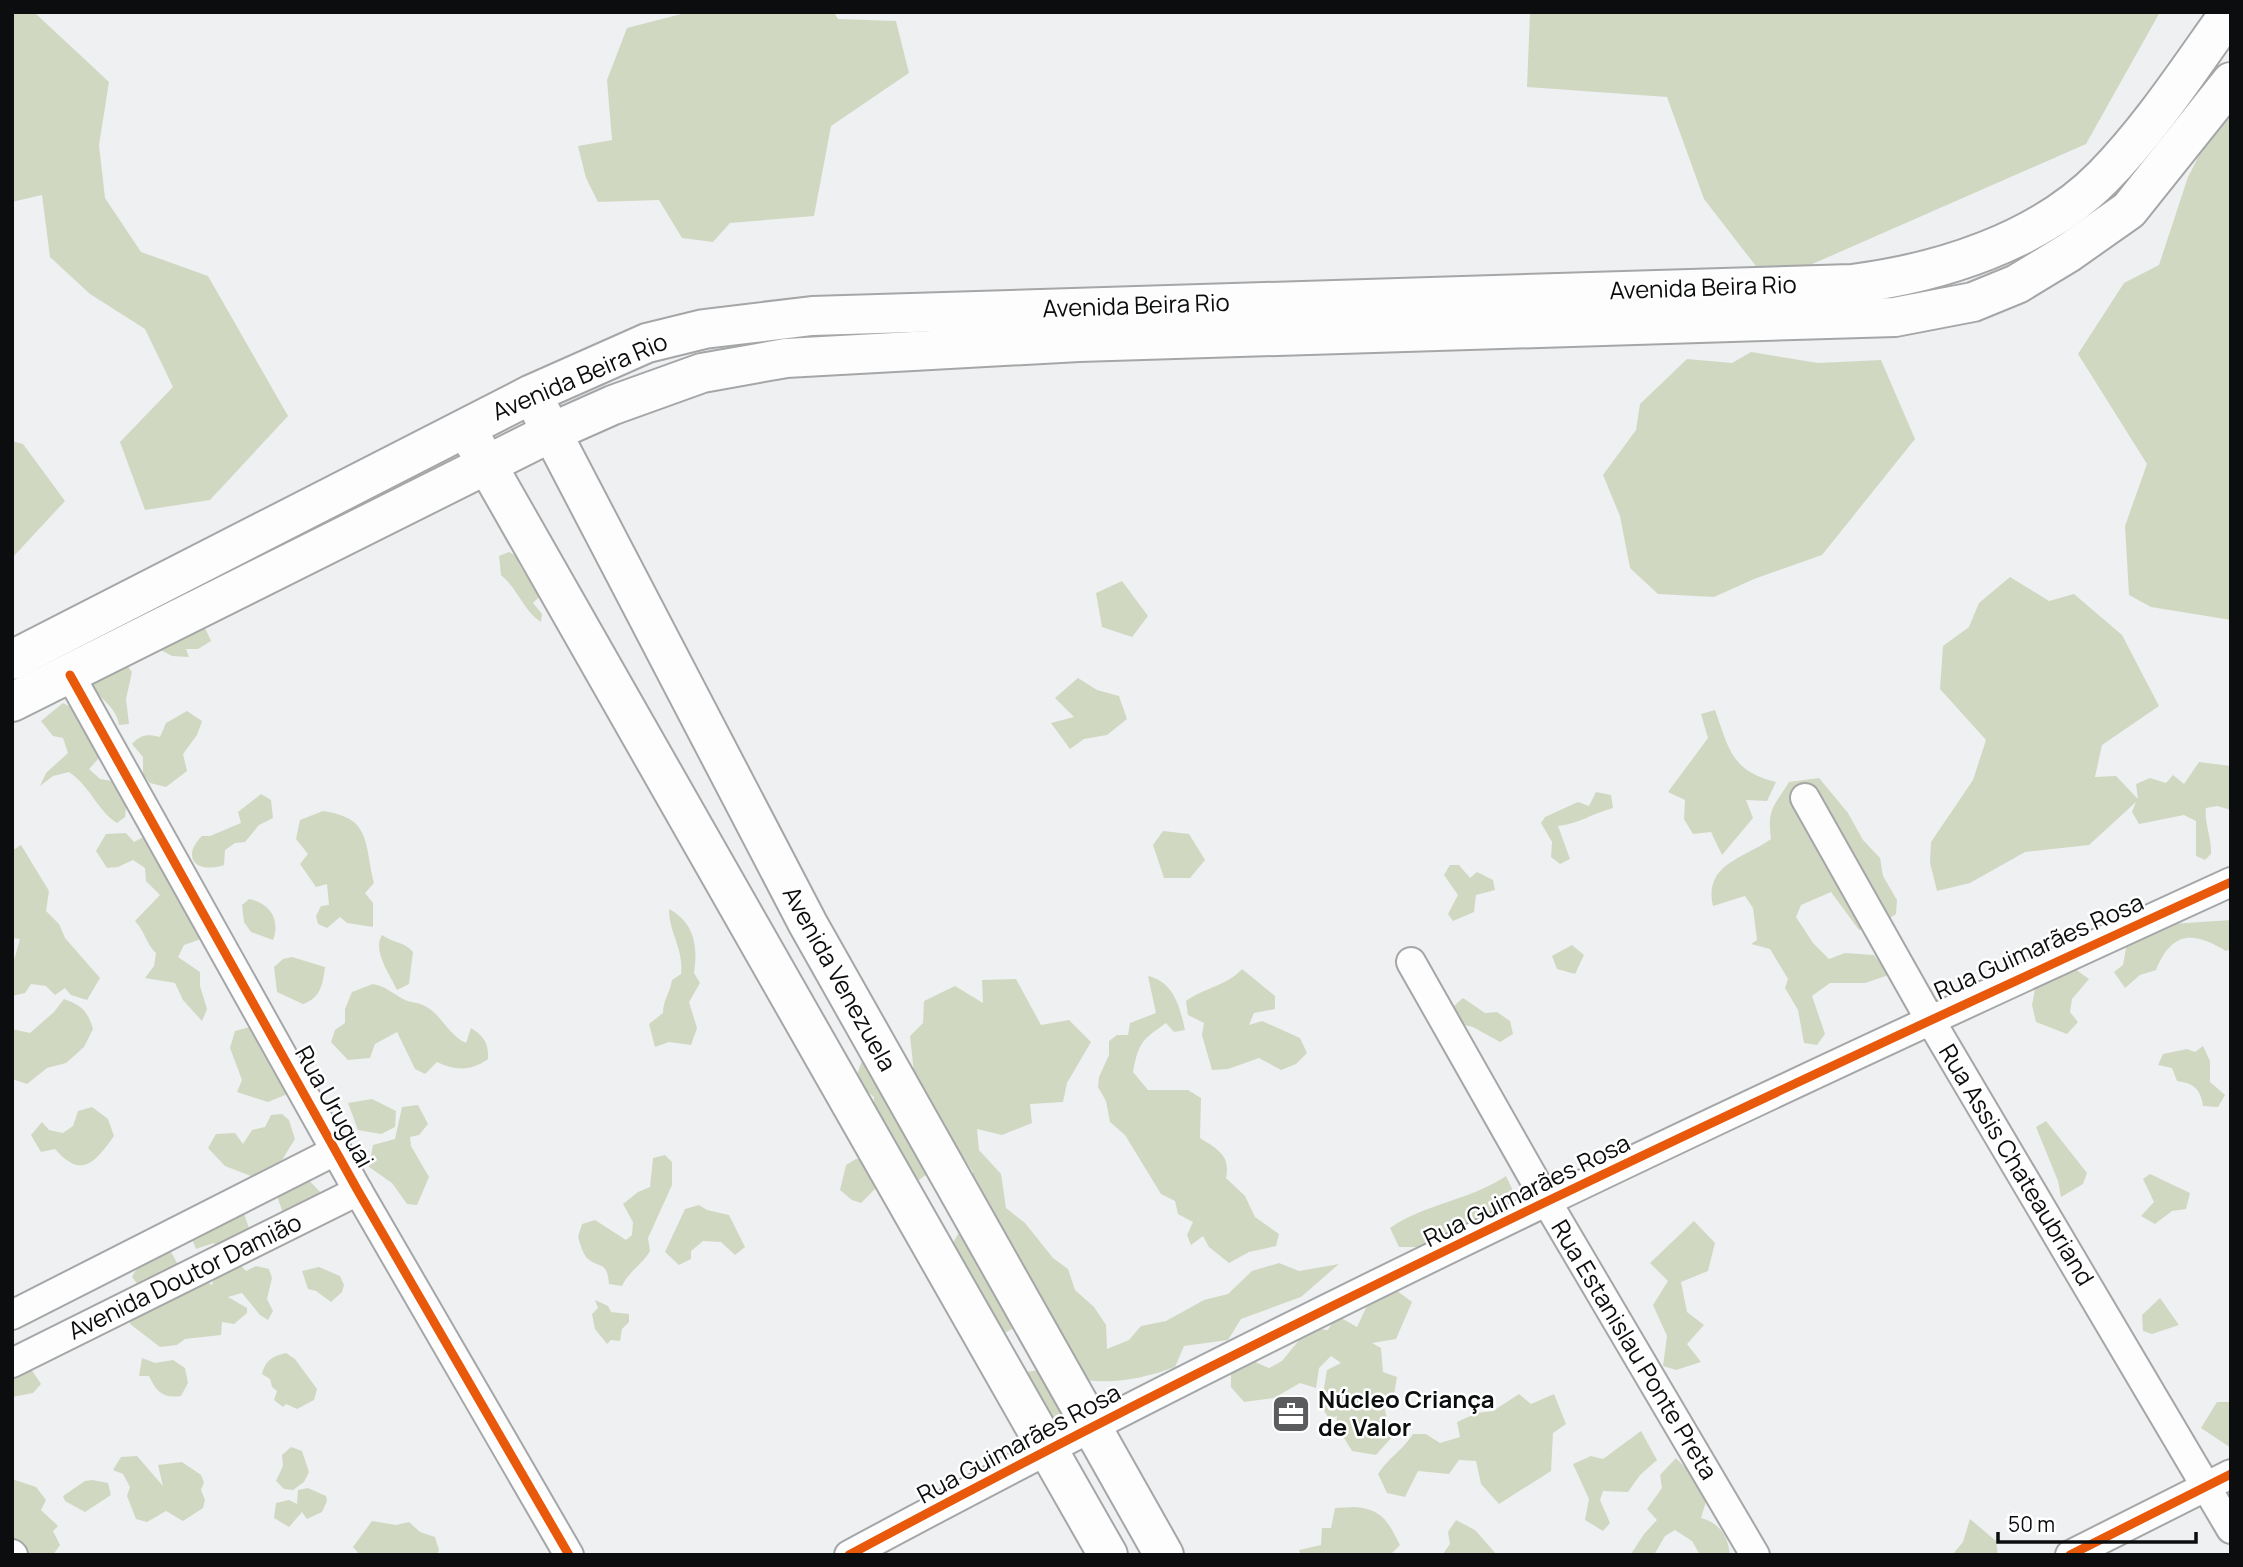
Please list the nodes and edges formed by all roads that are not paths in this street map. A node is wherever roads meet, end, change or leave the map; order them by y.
1 (2230, 12) edge
2 (2231, 82) edge
3 (532, 394) junction
4 (467, 428) junction
5 (551, 433) junction
6 (487, 466) junction
7 (12, 660) edge
8 (70, 675) junction
9 (12, 702) edge
10 (1805, 798) dead end
11 (2231, 882) edge
12 (1411, 962) dead end
13 (1929, 1018) junction
14 (337, 1150) junction
15 (950, 1178) junction
16 (358, 1191) junction
17 (1547, 1202) junction
18 (906, 1203) junction
19 (12, 1315) edge
20 (12, 1363) edge
21 (1090, 1427) junction
22 (1047, 1449) junction
23 (2218, 1481) edge
24 (2231, 1529) edge
25 (569, 1555) edge
26 (849, 1555) edge
27 (1108, 1555) edge
28 (1164, 1555) edge
29 (1755, 1555) edge
30 (2070, 1555) edge

1 - 3 main road, Avenida Beira Rio
2 - 5 main road, Avenida Beira Rio
3 - 4 main road, Avenida Beira Rio
3 - 5 main road, Avenida Venezuela
4 - 6 main road, Avenida Venezuela
4 - 7 main road, Avenida Beira Rio
5 - 6 main road, Avenida Beira Rio
5 - 15 main road, Avenida Venezuela
6 - 8 main road, Avenida Beira Rio
6 - 18 main road, Avenida Venezuela
8 - 9 main road, Avenida Beira Rio
8 - 14 street, Rua Uruguai
10 - 13 street, Rua Assis Chateaubriand
11 - 13 street, Rua Guimarães Rosa
12 - 17 street, Rua Estanislau Ponte Preta
13 - 17 street, Rua Guimarães Rosa
13 - 23 street, Rua Assis Chateaubriand
14 - 16 street, Rua Uruguai
14 - 19 street, Avenida Doutor Damião
15 - 18 main road
15 - 21 main road, Avenida Venezuela
16 - 20 street, Avenida Doutor Damião
16 - 25 street, Rua Uruguai
17 - 21 street, Rua Guimarães Rosa
17 - 29 street, Rua Estanislau Ponte Preta
18 - 22 main road, Avenida Venezuela
21 - 22 street, Rua Guimarães Rosa
21 - 28 main road, Avenida Venezuela
22 - 26 street, Rua Guimarães Rosa
22 - 27 main road, Avenida Venezuela
23 - 24 street, Rua Assis Chateaubriand
23 - 30 street

